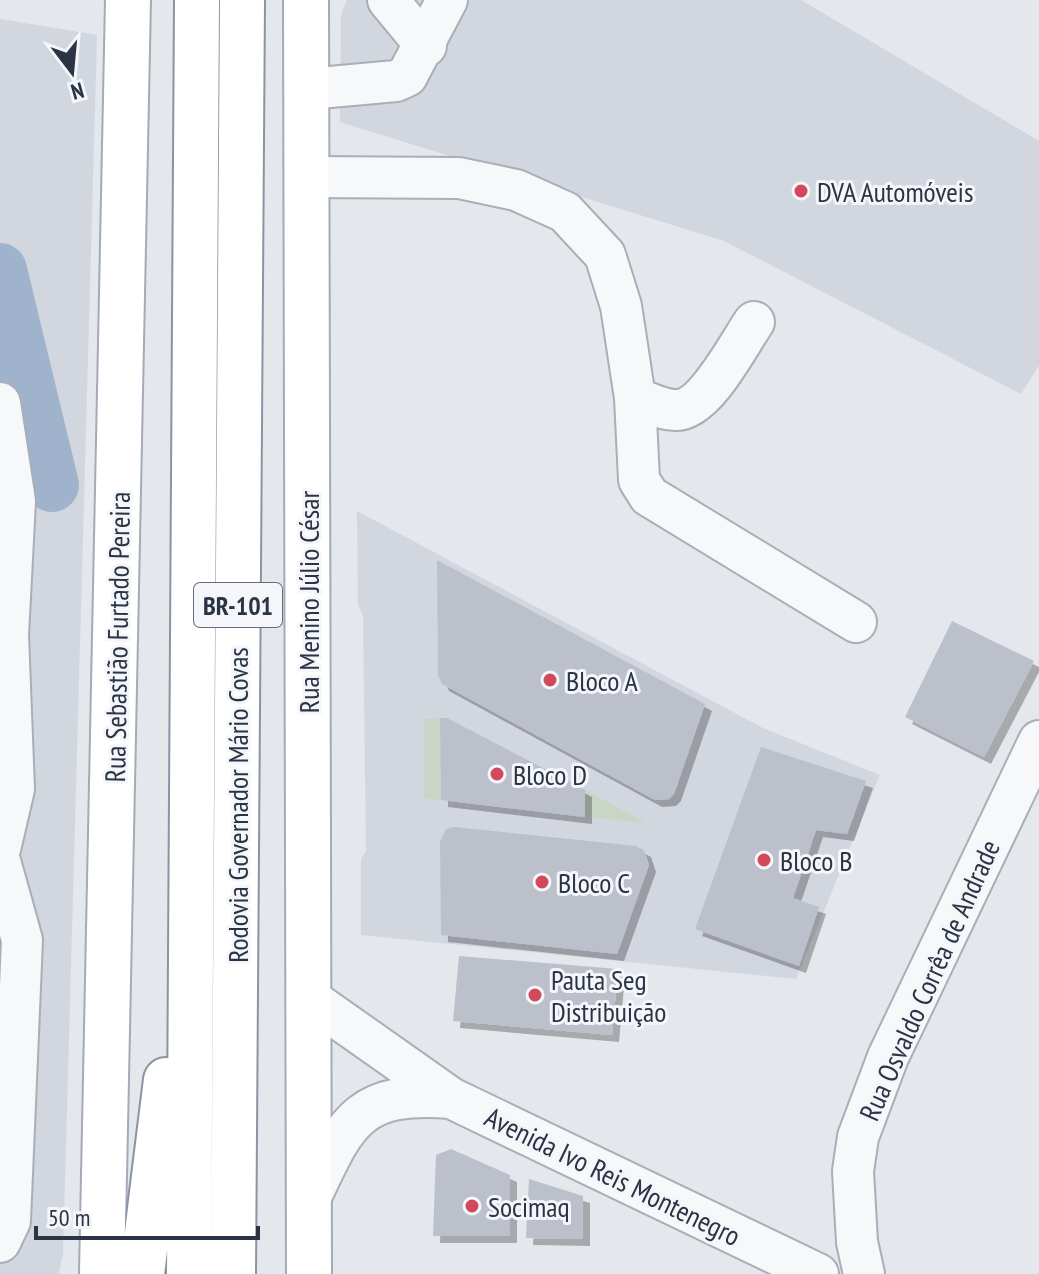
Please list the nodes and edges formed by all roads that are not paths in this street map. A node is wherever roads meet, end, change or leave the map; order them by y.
1 (128, 0) edge
2 (197, 0) edge
3 (242, 0) edge
4 (388, 0) edge
5 (447, 0) edge
6 (312, 13) edge
7 (426, 46) junction
8 (308, 89) junction
9 (309, 177) junction
10 (754, 322) dead end
11 (635, 398) junction
12 (0, 403) edge
13 (856, 622) dead end
14 (1039, 741) edge
15 (0, 849) edge
16 (0, 861) edge
17 (192, 863) junction
18 (309, 998) junction
19 (451, 1098) junction
20 (307, 1205) junction
21 (0, 1242) edge
22 (102, 1274) edge
23 (142, 1274) edge
24 (189, 1274) edge
25 (233, 1274) edge
26 (309, 1274) edge
27 (818, 1274) edge
28 (864, 1274) edge

1 - 22 main road, Rua Sebastião Furtado Pereira
2 - 17 main road, Rodovia Governador Mário Covas / BR-101
3 - 25 main road, Rodovia Governador Mário Covas / BR-101
4 - 7 street
5 - 7 street
6 - 8 main road, Rua Menino Júlio César
7 - 8 street
8 - 9 main road, Rua Menino Júlio César
9 - 11 street
9 - 18 main road, Rua Menino Júlio César
10 - 11 street
11 - 13 street
12 - 15 street
14 - 28 street, Rua Osvaldo Corrêa de Andrade
16 - 21 street
17 - 23 main road
17 - 24 main road, Rodovia Governador Mário Covas / BR-101
18 - 19 street, Avenida Ivo Reis Montenegro
18 - 20 main road, Rua Menino Júlio César
19 - 20 street, Avenida Ivo Reis Montenegro
19 - 27 street, Avenida Ivo Reis Montenegro
20 - 26 main road, Rua Menino Júlio César

